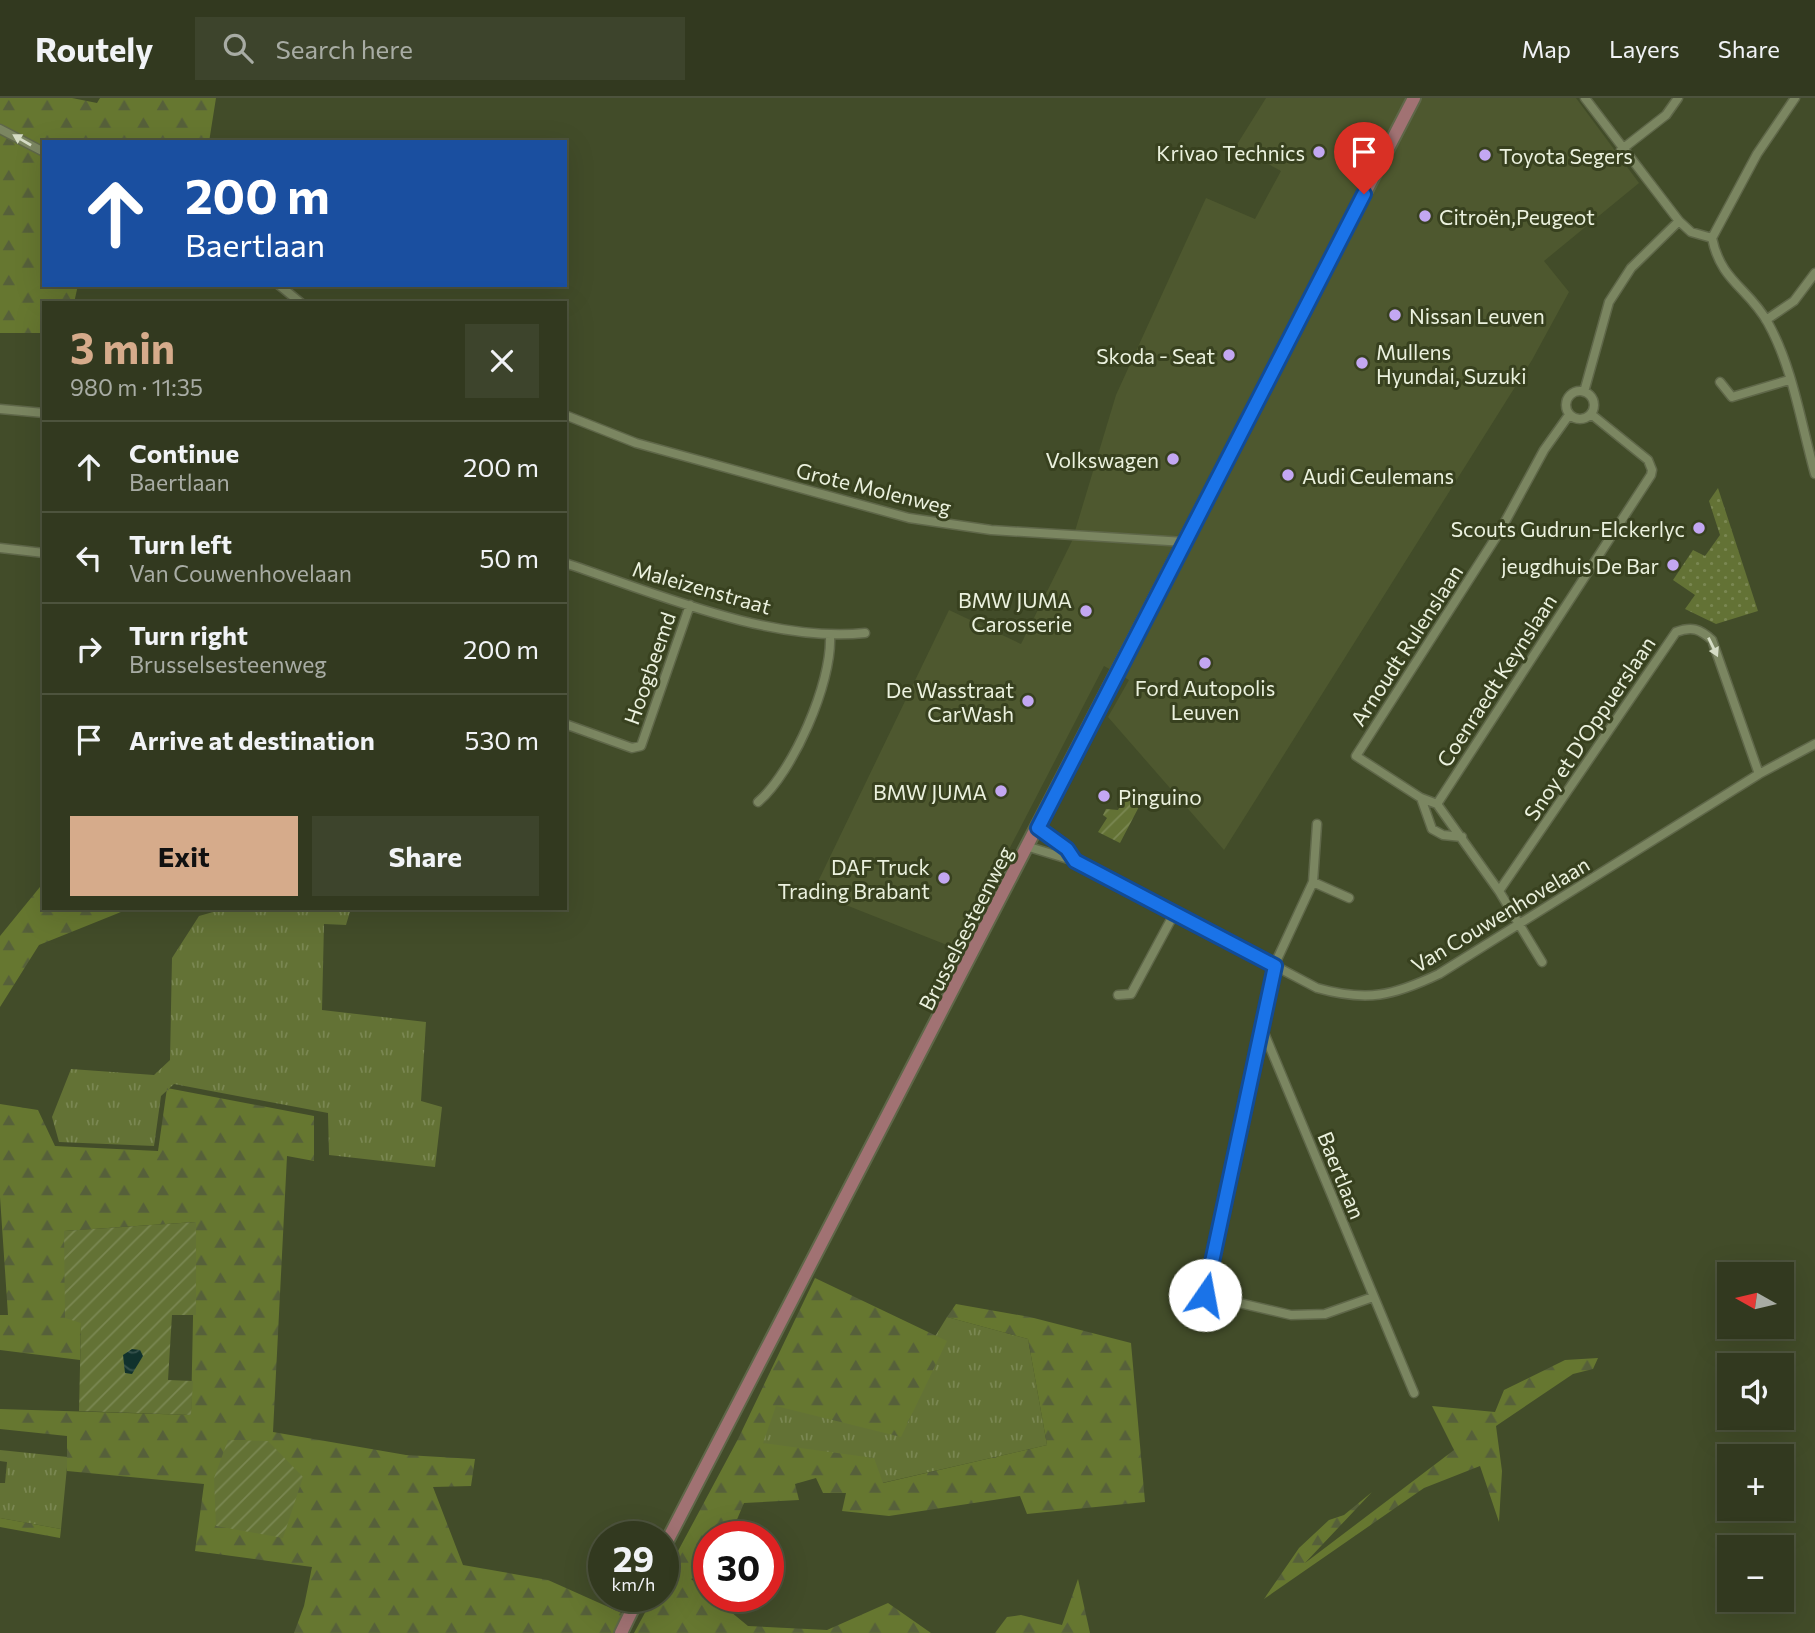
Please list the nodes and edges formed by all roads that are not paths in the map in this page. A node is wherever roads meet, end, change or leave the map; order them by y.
1 (1414, 98) edge
2 (1585, 98) edge
3 (1678, 98) edge
4 (1795, 98) edge
5 (0, 129) edge
6 (1622, 150) junction
7 (42, 151) edge
8 (1679, 221) junction
9 (1712, 238) junction
10 (1815, 273) edge
11 (281, 287) edge
12 (298, 301) edge
13 (1766, 320) junction
14 (1789, 380) junction
15 (1720, 383) dead end
16 (1584, 391) junction
17 (0, 409) edge
18 (42, 413) edge
19 (1591, 414) junction
20 (1569, 415) junction
21 (567, 416) edge
22 (1815, 474) edge
23 (1185, 542) junction
24 (0, 548) edge
25 (42, 553) edge
26 (567, 564) edge
27 (690, 605) junction
28 (865, 634) dead end
29 (830, 637) junction
30 (567, 725) edge
31 (1815, 744) edge
32 (1759, 774) junction
33 (1421, 798) junction
34 (758, 802) dead end
35 (1437, 804) junction
36 (1317, 824) dead end
37 (1038, 828) junction
38 (1462, 837) junction
39 (1029, 847) junction
40 (1075, 861) junction
41 (1313, 882) junction
42 (1499, 891) junction
43 (1349, 898) dead end
44 (1174, 915) junction
45 (1518, 925) junction
46 (1542, 962) dead end
47 (1275, 966) junction
48 (1118, 995) dead end
49 (1262, 1028) junction
50 (1373, 1297) junction
51 (1414, 1393) dead end
52 (678, 1521) edge
53 (631, 1612) edge
54 (621, 1633) edge

1 - 23 main road, Brusselsesteenweg
2 - 6 street
3 - 6 street
4 - 9 street
7 -> 5 street
6 - 8 street
8 - 9 street
8 - 16 street, Arnoudt Rulenslaan
9 - 13 street
10 - 13 street
11 - 12 street
13 - 14 street
14 - 15 street
14 - 22 street
16 - 19 street
16 - 20 street, Arnoudt Rulenslaan
17 - 18 street
19 - 20 street
19 - 35 street, Coenraedt Keynslaan
20 - 33 street, Arnoudt Rulenslaan
21 - 23 street, Grote Molenweg
23 - 37 main road, Brusselsesteenweg
24 - 25 street
26 - 27 street, Maleizenstraat
27 - 29 street, Maleizenstraat
27 - 30 street, Hoogbeemd
28 - 29 street, Maleizenstraat
29 - 34 street
31 - 32 street, Van Couwenhovelaan
42 -> 32 street, Snoy et D'Oppuerslaan
32 - 45 street, Van Couwenhovelaan
33 - 35 street, Arnoudt Rulenslaan
33 - 38 street
35 - 38 street
36 - 41 street
37 - 39 main road, Brusselsesteenweg
37 - 40 street, Van Couwenhovelaan
38 - 42 street
39 - 40 street, Van Couwenhovelaan
39 - 52 main road, Brusselsesteenweg
40 - 44 street, Van Couwenhovelaan
41 - 43 street
41 - 47 street
42 - 45 street
44 - 47 street, Van Couwenhovelaan
44 - 48 street
45 - 46 street
45 - 47 street, Van Couwenhovelaan
47 - 49 street
49 - 50 street, Baertlaan
49 - 50 street
50 - 51 street, Baertlaan
53 - 54 main road

